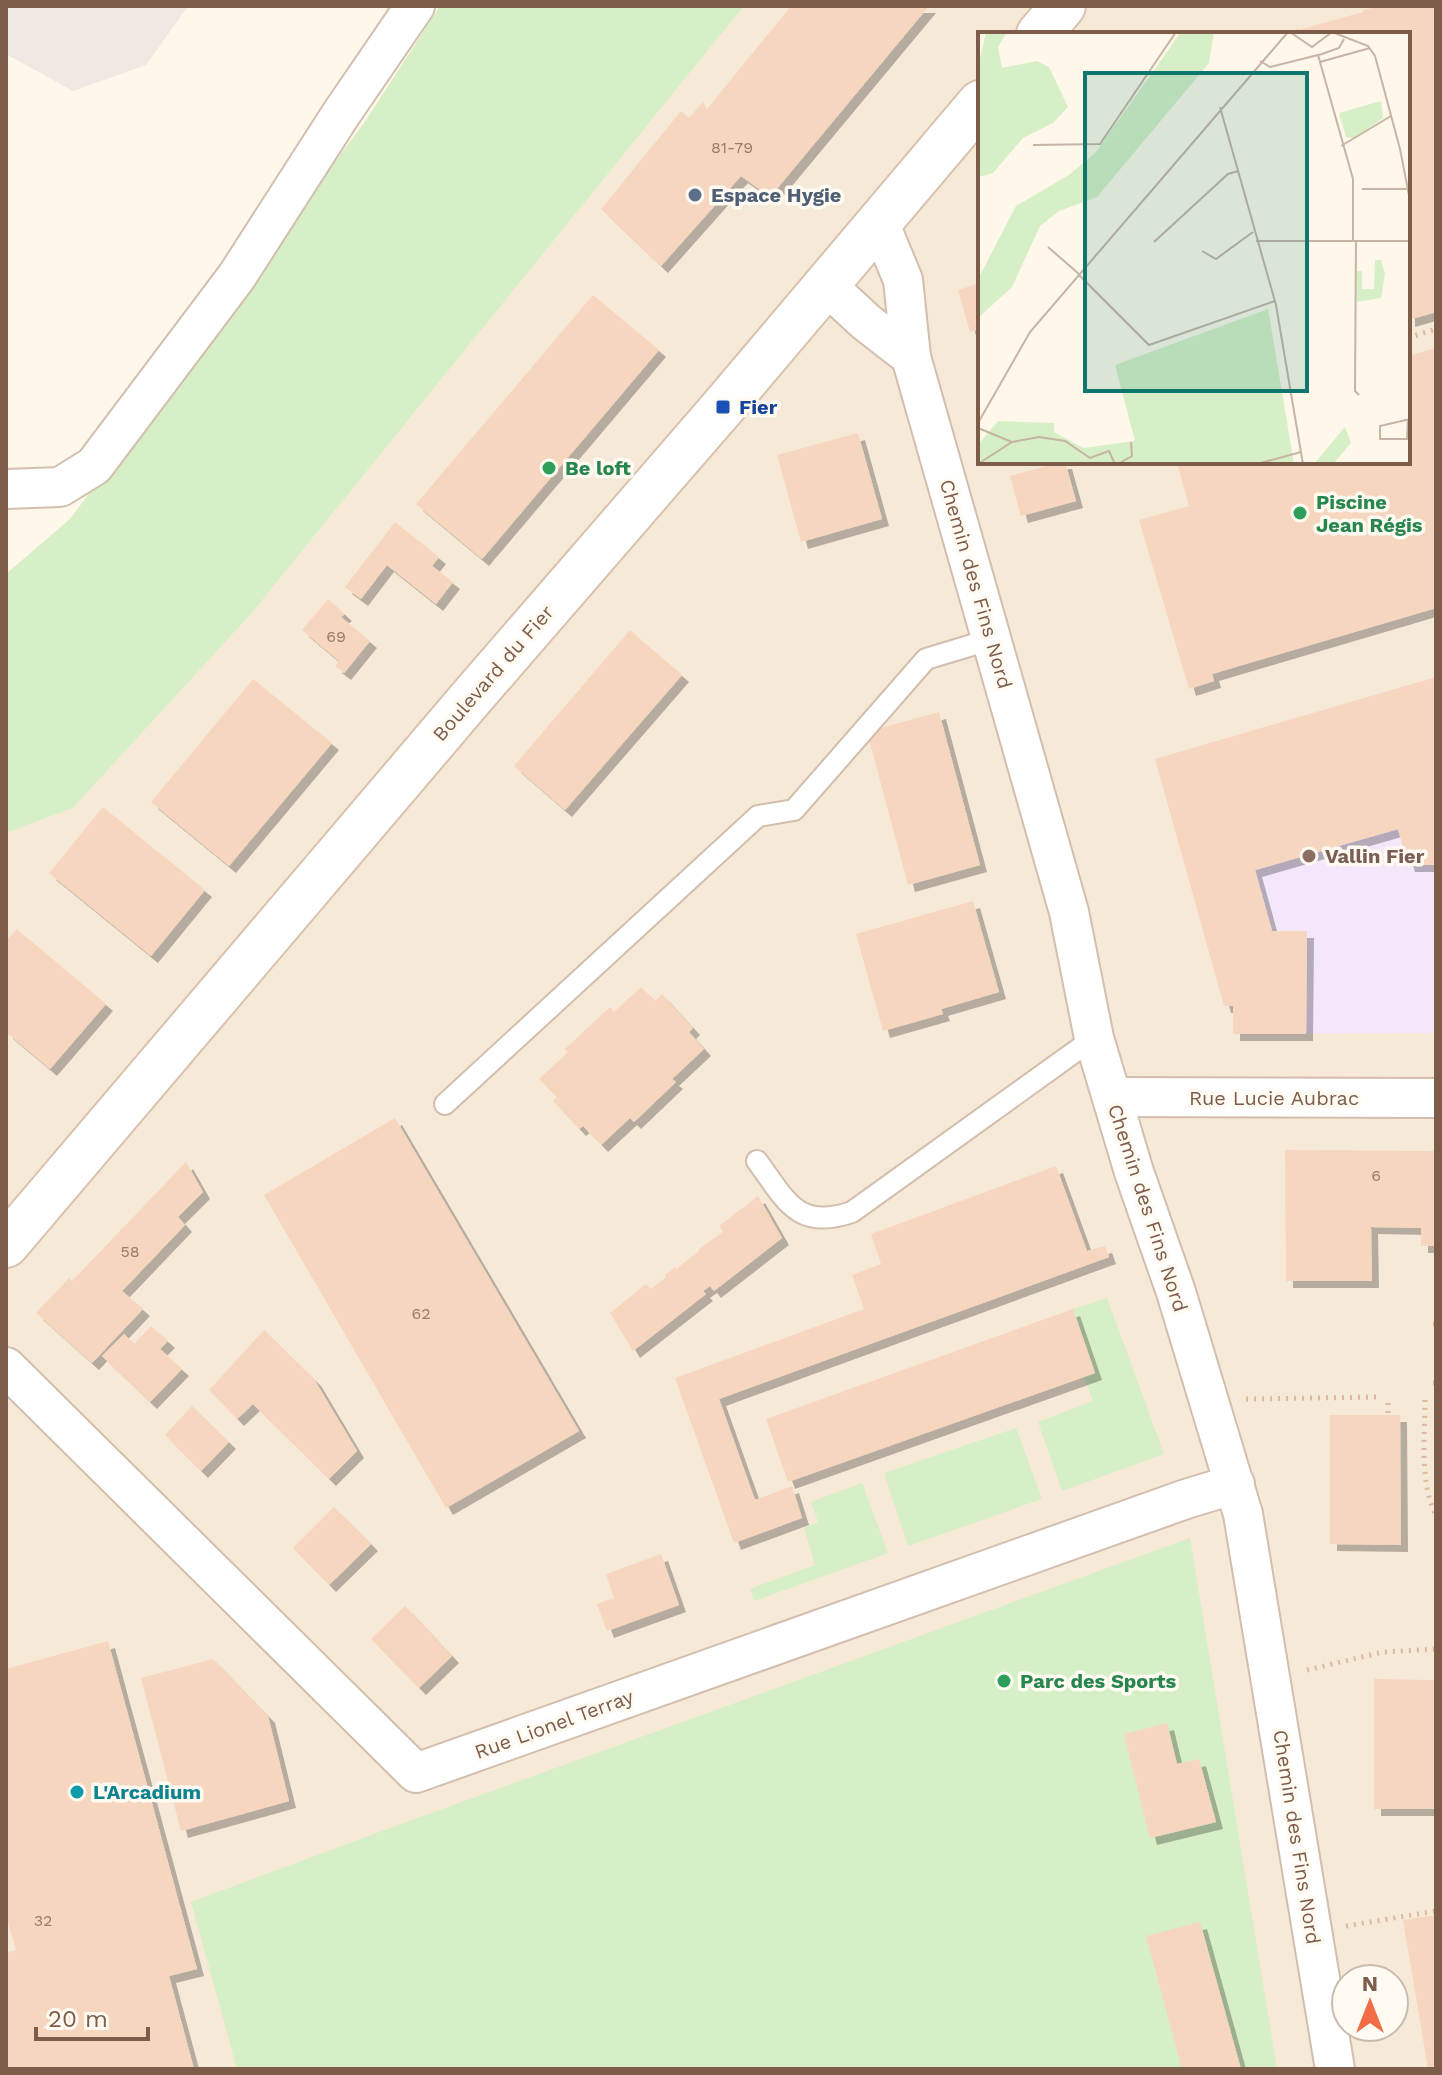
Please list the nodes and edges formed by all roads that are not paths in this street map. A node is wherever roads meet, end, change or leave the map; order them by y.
1 (415, 6) edge
2 (1063, 6) edge
3 (1041, 32) edge
4 (978, 105) edge
5 (879, 222) junction
6 (825, 284) junction
7 (911, 357) junction
8 (6, 489) edge
9 (992, 639) junction
10 (1094, 1038) junction
11 (1112, 1097) junction
12 (1436, 1098) edge
13 (445, 1104) dead end
14 (757, 1161) dead end
15 (6, 1245) edge
16 (6, 1367) edge
17 (1235, 1484) junction
18 (1335, 2069) edge

1 - 8 street
2 - 3 main road
4 - 5 main road, Boulevard du Fier
5 - 6 main road, Boulevard du Fier
5 - 7 street, Chemin des Fins Nord
6 - 7 street
6 - 15 main road, Boulevard du Fier
7 - 9 street, Chemin des Fins Nord
9 - 10 street, Chemin des Fins Nord
9 - 13 lane
10 - 11 street, Chemin des Fins Nord
10 - 14 lane
11 - 12 street, Rue Lucie Aubrac
11 - 17 street, Chemin des Fins Nord
16 - 17 street, Rue Lionel Terray
17 - 18 street, Chemin des Fins Nord

